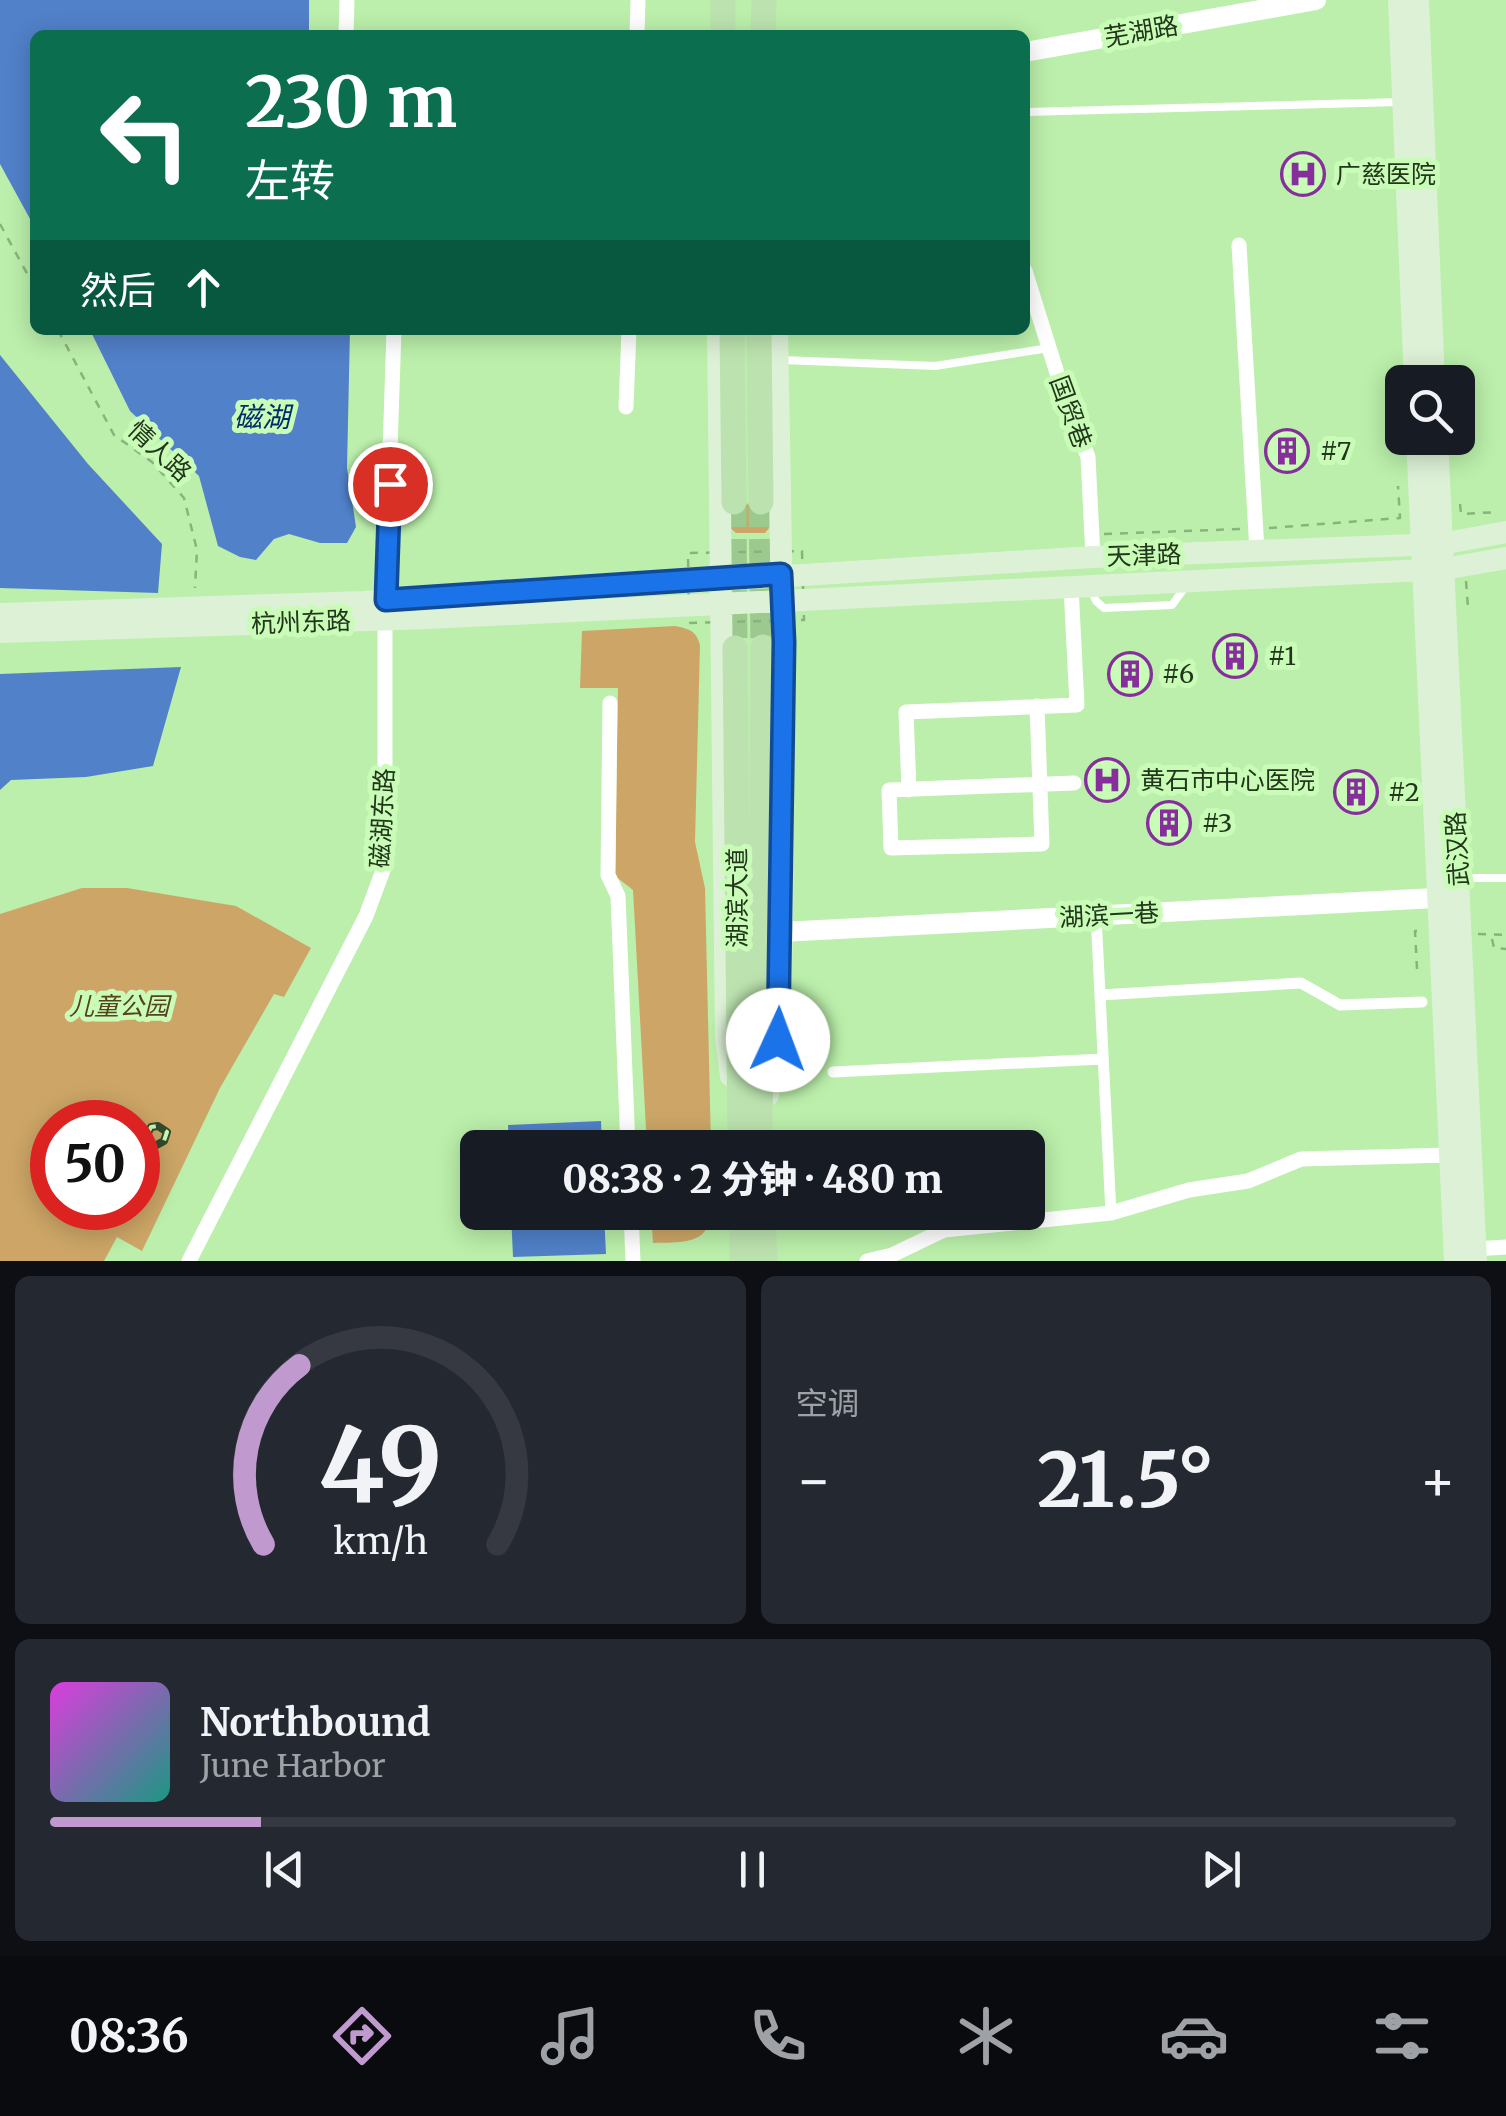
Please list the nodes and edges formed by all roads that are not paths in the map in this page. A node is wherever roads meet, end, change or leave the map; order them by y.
1 (347, 0) edge
2 (638, 0) edge
3 (723, 0) edge
4 (764, 0) edge
5 (1316, 0) edge
6 (1399, 0) edge
7 (1418, 0) edge
8 (346, 30) edge
9 (637, 30) edge
10 (723, 30) edge
11 (764, 30) edge
12 (1030, 51) edge
13 (1404, 102) junction
14 (1030, 112) edge
15 (1239, 245) dead end
16 (1030, 287) edge
17 (394, 335) edge
18 (629, 335) edge
19 (718, 335) edge
20 (732, 335) edge
21 (759, 335) edge
22 (778, 335) edge
23 (1049, 348) junction
24 (778, 360) junction
25 (1414, 365) edge
26 (1433, 365) edge
27 (626, 407) dead end
28 (1419, 455) edge
29 (1436, 455) edge
30 (734, 502) tunnel mouth
31 (761, 502) tunnel mouth
32 (1502, 522) edge
33 (1256, 540) junction
34 (1431, 544) junction
35 (1092, 546) junction
36 (1506, 558) edge
37 (1434, 570) junction
38 (781, 574) junction
39 (721, 578) junction
40 (1080, 586) junction
41 (782, 600) junction
42 (722, 602) junction
43 (386, 609) junction
44 (0, 614) edge
45 (0, 632) edge
46 (762, 647) tunnel mouth
47 (736, 648) tunnel mouth
48 (610, 704) dead end
49 (1037, 706) junction
50 (1074, 783) dead end
51 (1040, 784) junction
52 (909, 790) junction
53 (1458, 878) junction
54 (1506, 878) edge
55 (1436, 898) junction
56 (1096, 915) junction
57 (782, 932) junction
58 (1100, 995) junction
59 (1422, 1002) dead end
60 (1103, 1059) junction
61 (832, 1072) dead end
62 (627, 1130) edge
63 (747, 1130) edge
64 (750, 1130) edge
65 (750, 1130) edge
66 (754, 1130) edge
67 (1450, 1154) junction
68 (1111, 1213) junction
69 (632, 1230) edge
70 (742, 1230) edge
71 (764, 1230) edge
72 (1506, 1248) edge
73 (1468, 1257) edge
74 (190, 1261) edge
75 (633, 1261) edge
76 (742, 1261) edge
77 (765, 1261) edge
78 (867, 1261) edge

1 - 8 street
2 - 9 street
3 - 10 main road
4 - 11 main road
5 - 12 street, 芜湖路
6 - 13 main road
7 - 26 main road
13 - 14 lane
13 - 25 main road
15 - 33 street
16 - 23 street, 国贸巷
17 - 43 street, 磁湖东路
18 - 27 street
19 - 39 main road
20 - 30 main road
21 - 31 main road
22 - 24 main road
23 - 24 lane
23 - 35 street, 国贸巷
24 - 38 main road
28 - 34 main road, 武汉路
29 - 34 main road, 武汉路
32 - 34 main road, 天津路
33 - 34 main road, 天津路
33 - 35 main road, 天津路
34 - 37 main road, 武汉路
35 - 38 main road, 天津路
36 - 37 main road, 天津路
37 - 40 main road, 天津路
37 - 53 main road, 武汉路
37 - 55 main road, 武汉路
38 - 39 main road, 天津路
38 - 41 main road
39 - 42 main road
39 - 43 main road, 杭州东路
40 - 41 main road, 天津路
40 - 49 street
41 - 42 main road, 杭州东路
41 - 57 main road
42 - 43 main road, 杭州东路
42 - 63 main road
43 - 44 main road, 杭州东路
43 - 45 main road, 杭州东路
43 - 74 street, 磁湖东路
46 - 64 main road, 湖滨大道
47 - 65 main road, 湖滨大道
48 - 62 street
49 - 51 street
49 - 52 street
50 - 51 street
51 - 52 street
51 - 52 street
53 - 54 lane
53 - 73 main road, 武汉路
55 - 56 street, 湖滨一巷
55 - 67 main road, 武汉路
56 - 57 street, 湖滨一巷
56 - 58 street
57 - 66 main road
58 - 59 street
58 - 60 street
60 - 61 street
60 - 68 street
67 - 68 street
67 - 73 main road, 武汉路
68 - 78 street
69 - 75 street
70 - 76 main road
71 - 77 main road
72 - 73 street

